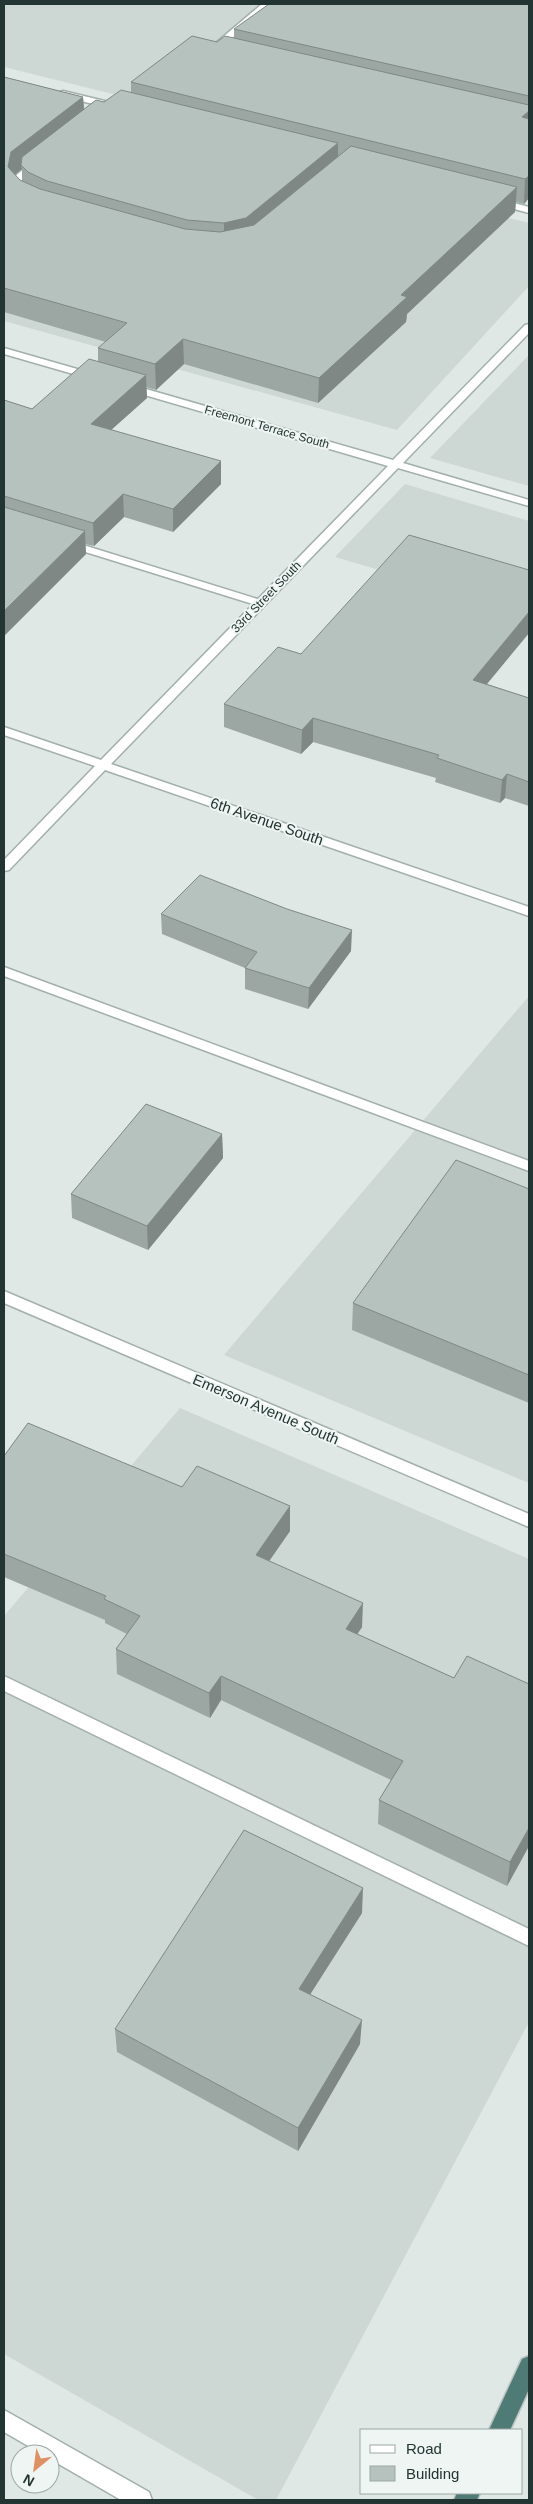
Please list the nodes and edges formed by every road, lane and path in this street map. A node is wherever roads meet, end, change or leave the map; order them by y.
1 (267, 4) edge
2 (221, 54) edge
3 (57, 92) edge
4 (112, 108) edge
5 (49, 152) edge
6 (482, 198) edge
7 (32, 203) edge
8 (529, 210) edge
9 (529, 327) edge
10 (4, 351) edge
11 (395, 464) junction
12 (529, 503) edge
13 (51, 538) edge
14 (260, 603) junction
15 (4, 731) edge
16 (102, 765) junction
17 (4, 867) edge
18 (529, 912) edge
19 (4, 971) edge
20 (529, 1166) edge
21 (4, 1297) edge
22 (529, 1521) edge
23 (4, 1683) edge
24 (529, 1938) edge
25 (529, 2366) edge
26 (4, 2420) edge
27 (499, 2429) edge
28 (141, 2500) edge

1 - 2 street
3 - 4 street
5 - 7 street
6 - 8 street
9 - 11 street, 33rd Street South
10 - 11 street, Freemont Terrace South
11 - 12 street, Freemont Terrace South
11 - 14 street, 33rd Street South
13 - 14 street
14 - 16 street, 33rd Street South
15 - 16 street, 6th Avenue South
16 - 17 street, 33rd Street South
16 - 18 street, 6th Avenue South
19 - 20 street
21 - 22 street, Emerson Avenue South
23 - 24 street
25 - 27 highway
26 - 28 street

